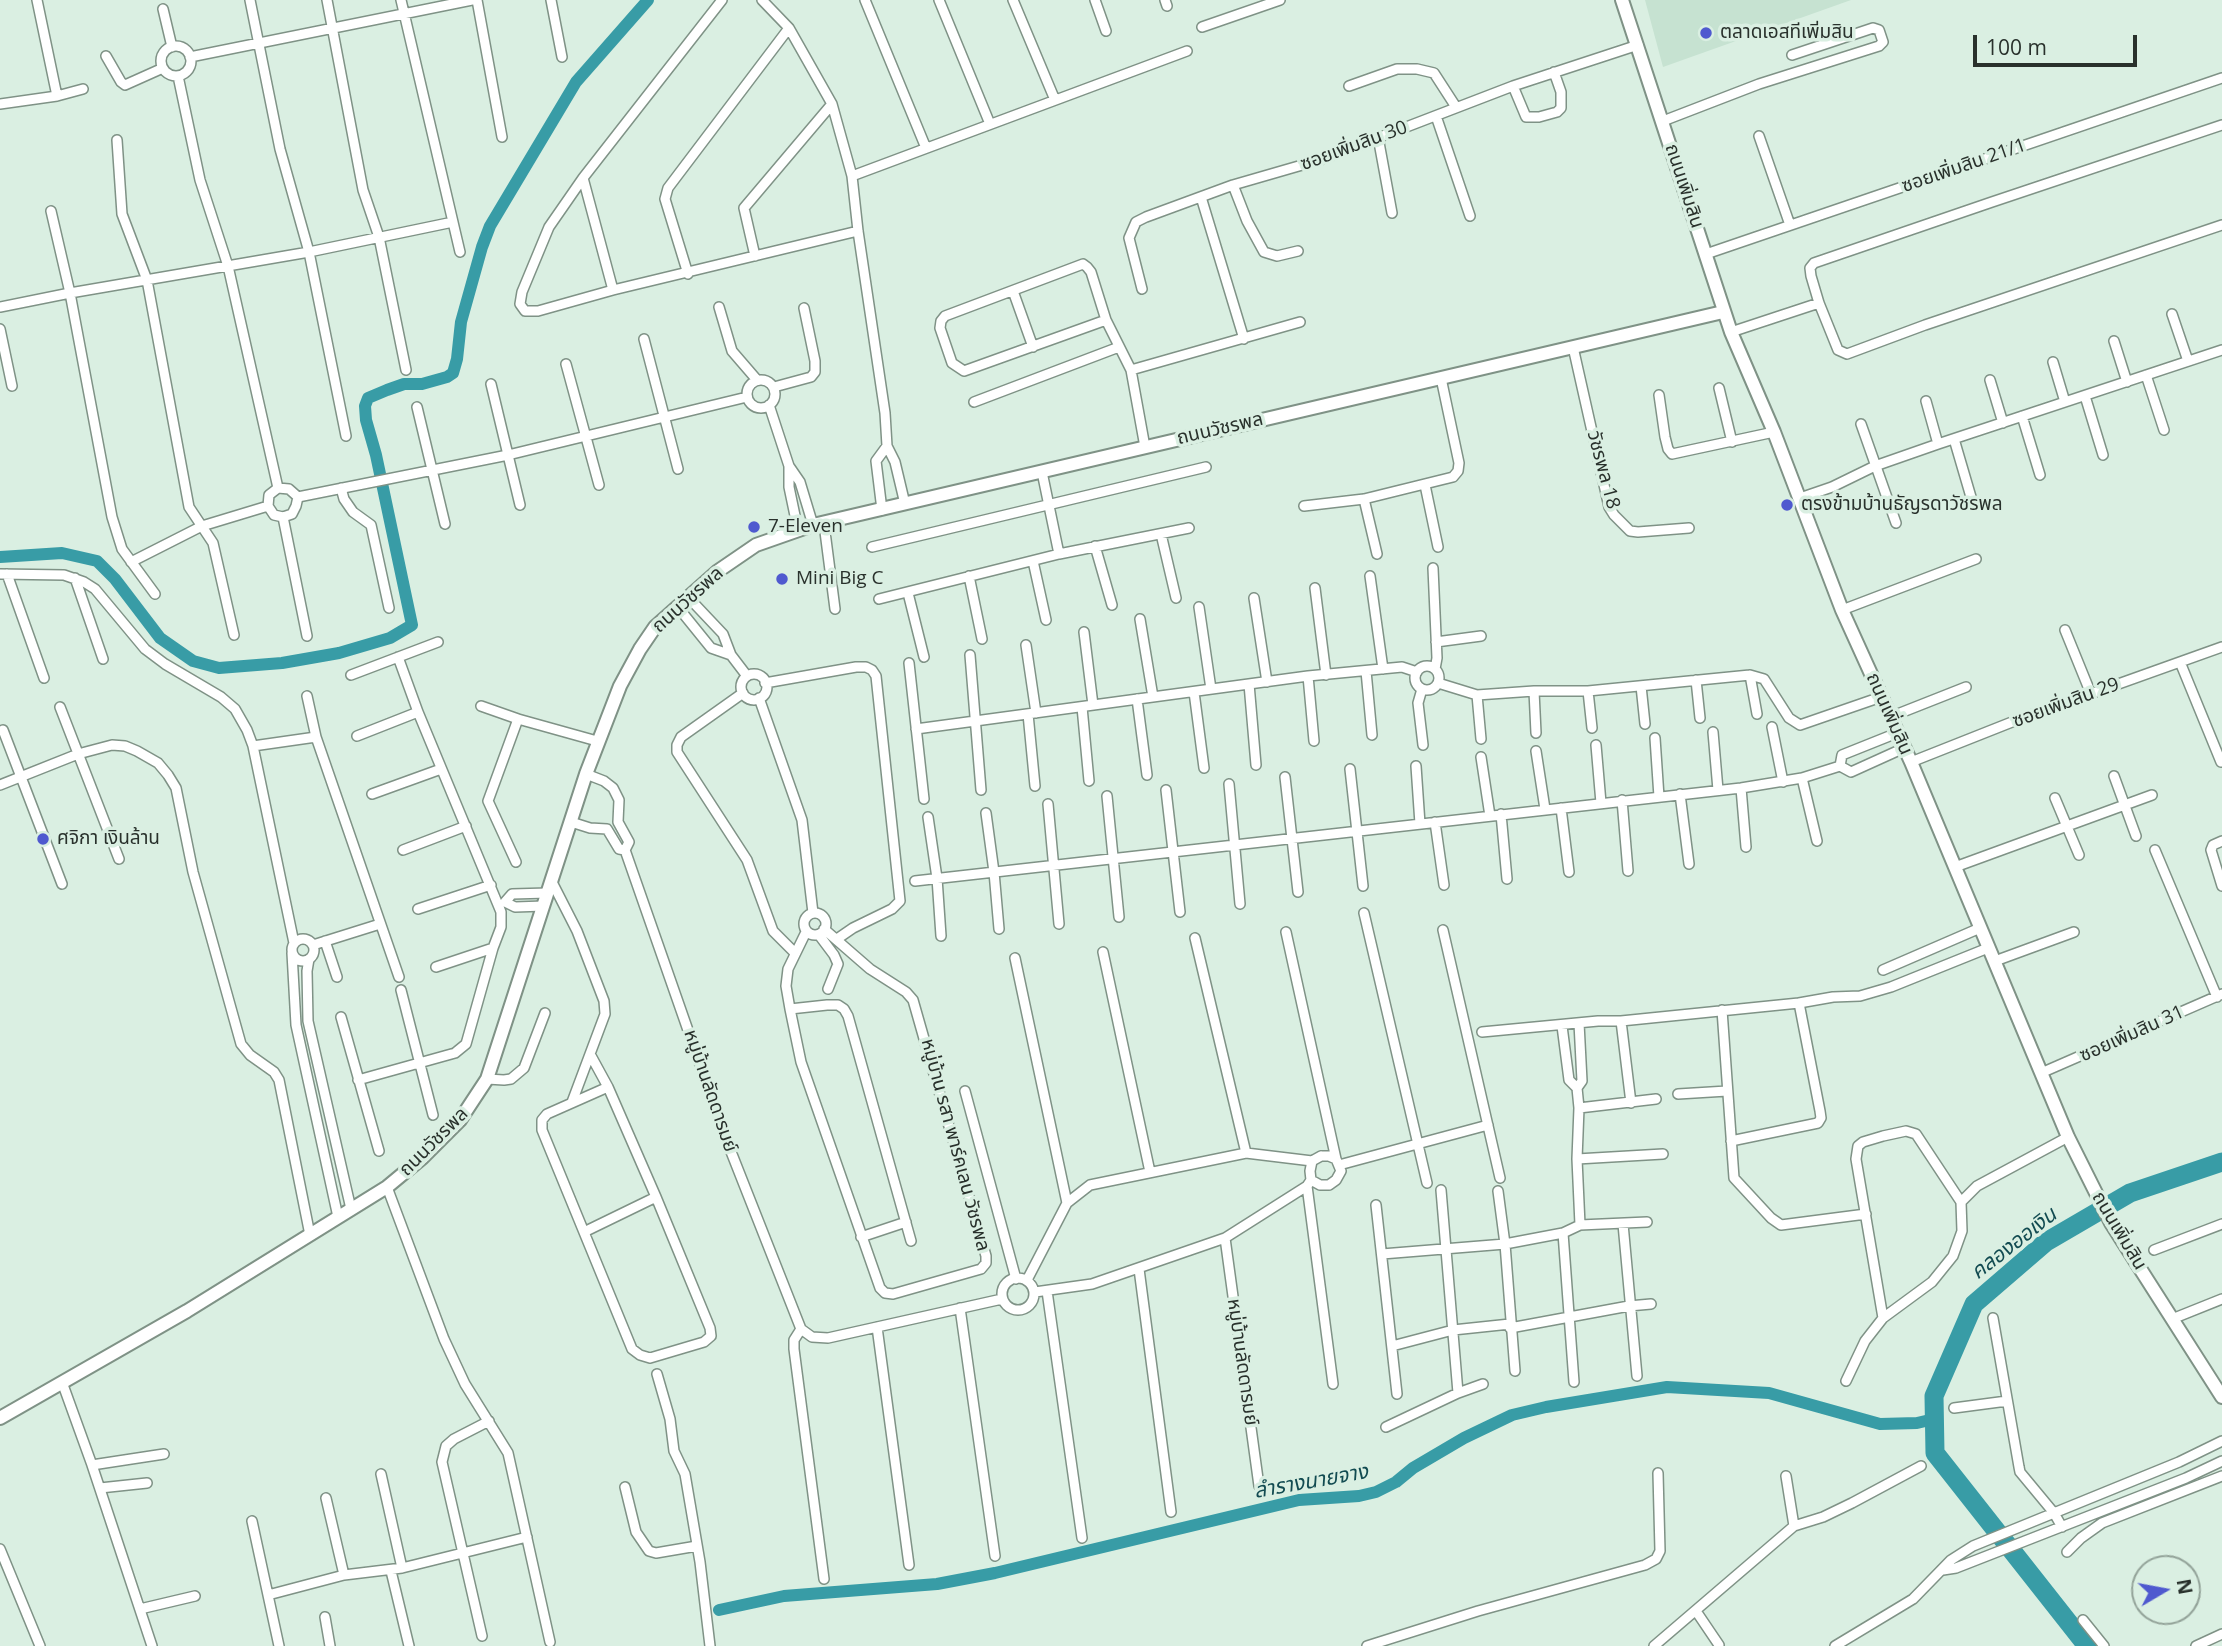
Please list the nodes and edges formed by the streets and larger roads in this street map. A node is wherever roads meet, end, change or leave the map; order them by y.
1 (37, 0) edge
2 (250, 0) edge
3 (327, 0) edge
4 (401, 0) edge
5 (474, 0) edge
6 (551, 0) edge
7 (722, 0) edge
8 (762, 0) edge
9 (865, 0) edge
10 (939, 0) edge
11 (1013, 0) edge
12 (1095, 0) edge
13 (1280, 0) edge
14 (1622, 0) edge
15 (163, 9) dead end
16 (404, 12) junction
17 (333, 27) junction
18 (1202, 27) dead end
19 (789, 28) junction
20 (1106, 32) dead end
21 (258, 42) junction
22 (1638, 45) junction
23 (172, 47) junction
24 (1187, 51) dead end
25 (1792, 55) dead end
26 (106, 56) dead end
27 (190, 57) junction
28 (562, 57) dead end
29 (163, 68) junction
30 (1554, 72) junction
31 (178, 76) junction
32 (2222, 78) edge
33 (1349, 86) dead end
34 (1513, 86) junction
35 (83, 89) dead end
36 (57, 96) junction
37 (1055, 100) junction
38 (0, 104) edge
39 (832, 104) junction
40 (1455, 107) junction
41 (1436, 116) junction
42 (1663, 121) junction
43 (990, 124) junction
44 (2222, 125) edge
45 (1759, 135) dead end
46 (1378, 136) junction
47 (502, 137) dead end
48 (117, 139) dead end
49 (926, 148) junction
50 (852, 176) junction
51 (583, 178) junction
52 (1233, 185) junction
53 (1201, 197) junction
54 (51, 211) dead end
55 (1392, 213) dead end
56 (1471, 216) dead end
57 (453, 222) junction
58 (1790, 225) junction
59 (2222, 225) edge
60 (858, 231) junction
61 (379, 237) junction
62 (1298, 251) dead end
63 (309, 252) junction
64 (460, 252) dead end
65 (1706, 254) junction
66 (755, 256) junction
67 (228, 266) junction
68 (688, 274) junction
69 (148, 280) junction
70 (1142, 289) dead end
71 (613, 290) junction
72 (1013, 291) junction
73 (69, 293) junction
74 (1819, 303) junction
75 (719, 306) dead end
76 (0, 307) edge
77 (804, 309) dead end
78 (1723, 312) junction
79 (2172, 314) dead end
80 (1106, 320) junction
81 (1300, 323) dead end
82 (0, 329) edge
83 (1731, 332) junction
84 (644, 339) dead end
85 (1244, 339) junction
86 (2114, 341) dead end
87 (1033, 346) junction
88 (1573, 346) junction
89 (1119, 347) junction
90 (2222, 351) edge
91 (2188, 361) junction
92 (2053, 362) dead end
93 (566, 364) dead end
94 (406, 370) dead end
95 (1131, 370) junction
96 (2146, 375) junction
97 (1441, 378) junction
98 (757, 380) junction
99 (1990, 380) dead end
100 (2127, 382) junction
101 (491, 384) dead end
102 (12, 386) dead end
103 (774, 387) junction
104 (1719, 388) dead end
105 (1658, 395) dead end
106 (2085, 396) junction
107 (747, 397) junction
108 (1926, 401) dead end
109 (974, 402) dead end
110 (2065, 402) junction
111 (769, 405) junction
112 (417, 407) dead end
113 (2022, 416) junction
114 (664, 417) junction
115 (2003, 423) junction
116 (1861, 424) dead end
117 (2164, 430) dead end
118 (1774, 432) junction
119 (346, 436) dead end
120 (585, 436) junction
121 (1954, 439) junction
122 (1732, 442) junction
123 (1938, 444) junction
124 (887, 446) junction
125 (1145, 447) junction
126 (508, 454) junction
127 (2103, 455) dead end
128 (789, 466) junction
129 (1875, 466) junction
130 (1206, 467) dead end
131 (431, 469) junction
132 (678, 469) dead end
133 (1042, 472) junction
134 (2040, 475) dead end
135 (599, 485) dead end
136 (1425, 485) junction
137 (278, 488) junction
138 (341, 488) junction
139 (298, 497) junction
140 (1972, 497) dead end
141 (1800, 498) junction
142 (1364, 499) junction
143 (905, 504) junction
144 (520, 505) dead end
145 (1048, 505) junction
146 (268, 506) junction
147 (1304, 506) dead end
148 (882, 510) junction
149 (284, 517) junction
150 (1895, 523) dead end
151 (445, 524) dead end
152 (819, 524) junction
153 (202, 526) junction
154 (1189, 528) dead end
155 (1689, 528) dead end
156 (798, 530) junction
157 (1161, 534) junction
158 (1095, 546) junction
159 (872, 547) dead end
160 (1438, 547) dead end
161 (1059, 554) junction
162 (1377, 554) dead end
163 (1976, 559) dead end
164 (1033, 561) junction
165 (131, 562) junction
166 (1433, 568) dead end
167 (3, 574) edge
168 (969, 576) junction
169 (1370, 576) dead end
170 (75, 578) junction
171 (1315, 588) dead end
172 (908, 593) junction
173 (155, 594) dead end
174 (688, 597) junction
175 (1176, 598) dead end
176 (1254, 598) dead end
177 (879, 599) dead end
178 (1112, 605) dead end
179 (677, 606) junction
180 (1199, 607) dead end
181 (389, 608) dead end
182 (835, 609) dead end
183 (1842, 610) junction
184 (1140, 619) dead end
185 (1046, 620) dead end
186 (2065, 630) dead end
187 (1084, 632) dead end
188 (234, 635) dead end
189 (307, 636) dead end
190 (1481, 636) dead end
191 (982, 639) dead end
192 (438, 642) dead end
193 (1436, 642) junction
194 (1026, 645) dead end
195 (2222, 647) edge
196 (731, 655) junction
197 (970, 655) dead end
198 (398, 657) junction
199 (924, 657) dead end
200 (103, 659) dead end
201 (2180, 662) junction
202 (909, 663) dead end
203 (1383, 669) junction
204 (1435, 669) junction
205 (1366, 671) junction
206 (1417, 672) junction
207 (1326, 674) junction
208 (351, 675) dead end
209 (1750, 675) junction
210 (747, 676) junction
211 (1308, 676) junction
212 (44, 678) dead end
213 (1696, 680) junction
214 (765, 682) junction
215 (1266, 682) junction
216 (1438, 683) junction
217 (1249, 684) junction
218 (1641, 686) junction
219 (1966, 687) dead end
220 (1211, 689) junction
221 (1422, 689) junction
222 (1534, 691) junction
223 (1588, 691) junction
224 (1194, 692) junction
225 (743, 693) junction
226 (2091, 694) junction
227 (1476, 695) junction
228 (307, 696) dead end
229 (1153, 697) junction
230 (1881, 697) junction
231 (760, 698) junction
232 (1137, 699) junction
233 (1093, 705) junction
234 (481, 706) dead end
235 (1082, 707) junction
236 (60, 708) dead end
237 (418, 712) junction
238 (1032, 713) junction
239 (1756, 713) dead end
240 (1891, 717) junction
241 (1700, 718) dead end
242 (518, 719) junction
243 (976, 721) junction
244 (1645, 724) dead end
245 (1772, 727) dead end
246 (1592, 728) dead end
247 (916, 729) junction
248 (3, 730) dead end
249 (1536, 733) dead end
250 (1713, 733) dead end
251 (1897, 733) junction
252 (1372, 735) dead end
253 (357, 736) dead end
254 (316, 737) junction
255 (1654, 738) dead end
256 (1481, 739) dead end
257 (597, 741) junction
258 (1314, 741) dead end
259 (1423, 745) dead end
260 (1595, 745) dead end
261 (253, 746) junction
262 (1904, 748) junction
263 (1536, 751) dead end
264 (78, 754) junction
265 (1481, 757) dead end
266 (1910, 762) junction
267 (2221, 762) edge
268 (1256, 765) dead end
269 (1416, 766) dead end
270 (1840, 766) junction
271 (1204, 768) dead end
272 (441, 769) junction
273 (1350, 769) dead end
274 (586, 774) junction
275 (1147, 775) dead end
276 (2114, 776) dead end
277 (20, 777) junction
278 (1285, 777) dead end
279 (1802, 778) junction
280 (1089, 781) dead end
281 (1783, 782) junction
282 (1229, 784) dead end
283 (0, 785) edge
284 (1035, 786) dead end
285 (1741, 788) junction
286 (981, 790) dead end
287 (1166, 790) dead end
288 (1718, 790) junction
289 (372, 794) dead end
290 (1680, 794) junction
291 (2152, 795) dead end
292 (1107, 796) dead end
293 (1659, 797) junction
294 (2054, 798) dead end
295 (924, 799) dead end
296 (1622, 800) junction
297 (1601, 803) junction
298 (1048, 804) dead end
299 (2125, 804) junction
300 (1561, 808) junction
301 (1545, 809) junction
302 (986, 813) dead end
303 (1501, 814) junction
304 (1490, 816) junction
305 (928, 817) dead end
306 (571, 822) junction
307 (618, 822) junction
308 (1435, 822) junction
309 (1420, 824) junction
310 (466, 826) junction
311 (2067, 827) junction
312 (607, 829) junction
313 (1357, 831) junction
314 (2136, 836) dead end
315 (1292, 838) junction
316 (1817, 841) dead end
317 (2222, 841) edge
318 (1234, 845) junction
319 (1746, 847) dead end
320 (625, 849) junction
321 (403, 850) dead end
322 (2155, 850) dead end
323 (1172, 852) junction
324 (2079, 855) dead end
325 (119, 859) dead end
326 (1113, 859) junction
327 (516, 862) dead end
328 (1689, 864) dead end
329 (1053, 865) junction
330 (1955, 867) junction
331 (1628, 871) dead end
332 (994, 872) junction
333 (1569, 872) dead end
334 (937, 878) junction
335 (1507, 879) dead end
336 (915, 881) dead end
337 (62, 884) dead end
338 (491, 885) junction
339 (1444, 885) dead end
340 (1363, 886) dead end
341 (2222, 886) edge
342 (1297, 892) dead end
343 (548, 894) junction
344 (501, 902) junction
345 (1240, 904) dead end
346 (418, 909) dead end
347 (1180, 912) dead end
348 (813, 913) junction
349 (1364, 913) dead end
350 (1119, 917) dead end
351 (380, 924) junction
352 (1059, 924) dead end
353 (1980, 928) junction
354 (999, 929) dead end
355 (1443, 930) dead end
356 (806, 932) junction
357 (822, 932) junction
358 (1286, 932) dead end
359 (2074, 932) dead end
360 (942, 936) dead end
361 (1195, 938) dead end
362 (837, 939) junction
363 (325, 941) junction
364 (294, 943) junction
365 (313, 945) junction
366 (493, 948) junction
367 (1989, 948) junction
368 (1103, 951) dead end
369 (292, 953) junction
370 (794, 953) junction
371 (1015, 958) dead end
372 (309, 959) junction
373 (1995, 961) junction
374 (436, 967) dead end
375 (1883, 970) dead end
376 (337, 977) dead end
377 (399, 977) dead end
378 (828, 989) dead end
379 (401, 990) dead end
380 (2219, 996) edge
381 (1798, 1003) junction
382 (790, 1009) junction
383 (1723, 1010) junction
384 (545, 1013) dead end
385 (341, 1017) dead end
386 (1621, 1021) junction
387 (1579, 1023) junction
388 (1562, 1026) junction
389 (1482, 1032) dead end
390 (590, 1054) junction
391 (419, 1064) junction
392 (2041, 1073) junction
393 (487, 1079) junction
394 (358, 1080) junction
395 (608, 1087) junction
396 (1577, 1088) junction
397 (965, 1091) dead end
398 (1727, 1091) junction
399 (1678, 1094) dead end
400 (1656, 1100) dead end
401 (572, 1102) junction
402 (1631, 1102) junction
403 (1579, 1108) junction
404 (433, 1115) dead end
405 (1488, 1125) junction
406 (332, 1126) junction
407 (319, 1130) junction
408 (2068, 1137) junction
409 (1731, 1141) junction
410 (1418, 1145) junction
411 (379, 1151) dead end
412 (1246, 1153) junction
413 (1663, 1154) dead end
414 (340, 1157) junction
415 (1577, 1159) junction
416 (326, 1161) junction
417 (1312, 1161) junction
418 (1338, 1162) junction
419 (1150, 1172) junction
420 (1500, 1178) dead end
421 (1309, 1183) junction
422 (1427, 1183) dead end
423 (387, 1187) junction
424 (1441, 1190) dead end
425 (1498, 1191) dead end
426 (656, 1197) junction
427 (1961, 1202) junction
428 (1067, 1203) junction
429 (1376, 1206) dead end
430 (351, 1209) junction
431 (1866, 1214) junction
432 (338, 1217) junction
433 (906, 1222) junction
434 (1647, 1222) dead end
435 (1623, 1224) junction
436 (2222, 1224) edge
437 (1580, 1226) junction
438 (584, 1231) junction
439 (1563, 1233) junction
440 (310, 1235) junction
441 (862, 1237) junction
442 (1225, 1238) junction
443 (911, 1241) dead end
444 (1505, 1244) junction
445 (1446, 1248) junction
446 (2154, 1250) dead end
447 (1382, 1254) junction
448 (1139, 1269) junction
449 (1016, 1279) junction
450 (1027, 1280) junction
451 (1048, 1291) junction
452 (1035, 1292) junction
453 (2222, 1298) edge
454 (1002, 1299) junction
455 (1651, 1304) dead end
456 (1629, 1306) junction
457 (960, 1308) junction
458 (1569, 1316) junction
459 (1883, 1318) junction
460 (1993, 1318) dead end
461 (2172, 1319) junction
462 (1510, 1326) junction
463 (877, 1327) junction
464 (801, 1329) junction
465 (1453, 1331) junction
466 (1392, 1346) junction
467 (1515, 1371) dead end
468 (657, 1374) dead end
469 (1637, 1377) dead end
470 (1846, 1381) dead end
471 (62, 1382) junction
472 (1574, 1382) dead end
473 (1333, 1384) dead end
474 (1482, 1384) dead end
475 (1458, 1393) junction
476 (1397, 1394) dead end
477 (2222, 1397) edge
478 (2007, 1401) junction
479 (1954, 1408) dead end
480 (0, 1418) edge
481 (489, 1420) junction
482 (1385, 1427) dead end
483 (2222, 1441) edge
484 (164, 1454) dead end
485 (2222, 1461) edge
486 (92, 1465) junction
487 (1921, 1466) dead end
488 (1658, 1474) dead end
489 (381, 1475) dead end
490 (1786, 1476) dead end
491 (2222, 1476) edge
492 (147, 1483) dead end
493 (625, 1486) dead end
494 (1259, 1486) dead end
495 (100, 1488) junction
496 (326, 1498) dead end
497 (1171, 1512) dead end
498 (2054, 1513) junction
499 (252, 1521) dead end
500 (1794, 1526) junction
501 (2062, 1527) junction
502 (527, 1537) junction
503 (1082, 1538) dead end
504 (697, 1546) junction
505 (0, 1549) edge
506 (2067, 1552) dead end
507 (464, 1553) junction
508 (995, 1556) dead end
509 (909, 1565) dead end
510 (402, 1569) junction
511 (1943, 1570) junction
512 (391, 1571) junction
513 (344, 1576) junction
514 (824, 1579) dead end
515 (268, 1595) junction
516 (194, 1596) dead end
517 (140, 1609) junction
518 (1696, 1611) junction
519 (325, 1617) dead end
520 (2083, 1620) dead end
521 (2222, 1634) edge
522 (482, 1636) dead end
523 (550, 1642) dead end
524 (1719, 1645) edge
525 (40, 1646) edge
526 (152, 1646) edge
527 (279, 1646) edge
528 (330, 1646) edge
529 (410, 1646) edge
530 (710, 1646) edge
531 (1367, 1646) edge
532 (1654, 1646) edge
533 (1835, 1646) edge
534 (2104, 1646) edge
535 (2196, 1646) edge

1 - 36 street
2 - 21 street
3 - 17 street
4 - 16 street
5 - 16 street
5 - 47 street
6 - 28 street
7 - 51 street
8 - 19 street
9 - 49 street
10 - 43 street
11 - 37 street
12 - 20 street
13 - 18 street
14 - 22 street, ถนนเพิ่มสิน
15 - 23 street
16 - 17 street
16 - 57 street
17 - 21 street
17 - 61 street
19 - 39 street
19 - 68 street
21 - 27 street
21 - 63 street
22 - 30 street, ซอยเพิ่มสิน 30
22 - 42 street, ถนนเพิ่มสิน
23 - 27 street
23 - 29 street
24 - 37 street
25 - 42 street
26 - 29 street
27 - 31 street
29 - 31 street
30 - 34 street, ซอยเพิ่มสิน 30
30 - 34 street
31 - 67 street
32 - 58 street, ซอยเพิ่มสิน 21/1
33 - 40 street
34 - 40 street, ซอยเพิ่มสิน 30
35 - 36 street
36 - 38 street
37 - 43 street
39 - 50 street
39 - 66 street
40 - 41 street, ซอยเพิ่มสิน 30
41 - 46 street, ซอยเพิ่มสิน 30
41 - 56 street
42 - 65 street, ถนนเพิ่มสิน
43 - 49 street
44 - 74 street
45 - 58 street
46 - 52 street, ซอยเพิ่มสิน 30
46 - 55 street
48 - 69 street
49 - 50 street
50 - 60 street
51 - 71 street
51 - 71 street
52 - 53 street, ซอยเพิ่มสิน 30
52 - 62 street
53 - 70 street, ซอยเพิ่มสิน 30
53 - 85 street
54 - 73 street
57 - 61 street
57 - 64 street
58 - 65 street, ซอยเพิ่มสิน 21/1
59 - 74 street
60 - 66 street
60 - 124 street
61 - 63 street
61 - 94 street
63 - 67 street
63 - 119 street
65 - 78 street, ถนนเพิ่มสิน
66 - 68 street
67 - 69 street
67 - 137 street
68 - 71 street
69 - 73 street
69 - 153 street
72 - 80 street
72 - 87 street
72 - 87 street
73 - 76 street
73 - 165 street
74 - 83 street
75 - 98 street
77 - 103 street
78 - 83 street, ถนนเพิ่มสิน
78 - 88 street, ถนนวัชรพล
79 - 91 street
80 - 87 street
80 - 89 street
81 - 85 street
82 - 102 street
83 - 118 street, ถนนเพิ่มสิน
84 - 114 street
85 - 95 street
86 - 100 street
88 - 97 street, ถนนวัชรพล
88 - 155 street, วัชรพล 18
89 - 95 street
89 - 109 street
90 - 91 street
91 - 96 street
92 - 110 street
93 - 120 street
95 - 125 street
96 - 100 street
96 - 117 street
97 - 125 street, ถนนวัชรพล
97 - 136 street
98 - 103 street
98 - 107 street
99 - 115 street
100 - 106 street
101 - 126 street
103 - 111 street
104 - 122 street
105 - 122 street
106 - 110 street
106 - 127 street
107 - 111 street
107 - 114 street
108 - 123 street
110 - 113 street
111 - 128 street
112 - 131 street
113 - 115 street
113 - 134 street
114 - 120 street
114 - 132 street
115 - 121 street
116 - 129 street
118 - 122 street
118 - 141 street, ถนนเพิ่มสิน
120 - 126 street
120 - 135 street
121 - 123 street
121 - 140 street
123 - 129 street
124 - 143 street
124 - 148 street
125 - 133 street, ถนนวัชรพล
126 - 131 street
126 - 144 street
128 - 152 street
128 - 156 street
129 - 141 street
129 - 150 street
130 - 145 street
131 - 138 street
131 - 151 street
133 - 143 street, ถนนวัชรพล
133 - 145 street
136 - 142 street
136 - 160 street
137 - 139 street
137 - 146 street
138 - 139 street
138 - 181 street
139 - 149 street
141 - 183 street, ถนนเพิ่มสิน
142 - 147 street
142 - 162 street
143 - 148 street, ถนนวัชรพล
145 - 159 street
145 - 161 street
146 - 149 street
146 - 153 street
148 - 152 street, ถนนวัชรพล
149 - 189 street
152 - 156 street, ถนนวัชรพล
152 - 182 street
153 - 165 street
153 - 188 street
154 - 157 street
156 - 174 street, ถนนวัชรพล
157 - 158 street
157 - 175 street
158 - 161 street
158 - 178 street
161 - 164 street
163 - 183 street
164 - 168 street
164 - 185 street
165 - 173 street
166 - 193 street
167 - 170 street
167 - 212 street
168 - 172 street
168 - 191 street
169 - 203 street
170 - 200 street
170 - 261 street
171 - 207 street
172 - 177 street
172 - 199 street
174 - 179 street, ถนนวัชรพล
174 - 196 street
176 - 215 street
179 - 196 street
179 - 257 street, ถนนวัชรพล
180 - 220 street
183 - 230 street, ถนนเพิ่มสิน
184 - 229 street
186 - 226 street
187 - 233 street
190 - 193 street
192 - 198 street
193 - 204 street
194 - 238 street
195 - 201 street, ซอยเพิ่มสิน 29
196 - 210 street
197 - 243 street
198 - 208 street
198 - 237 street
201 - 226 street, ซอยเพิ่มสิน 29
201 - 267 street
202 - 247 street
203 - 205 street
203 - 206 street
204 - 206 street
204 - 216 street
205 - 207 street
205 - 252 street
206 - 221 street
207 - 211 street
209 - 213 street
209 - 230 street
209 - 239 street
210 - 214 street
210 - 225 street
211 - 215 street
211 - 258 street
213 - 218 street
213 - 241 street
214 - 231 street
214 - 362 street
215 - 217 street
216 - 221 street
216 - 227 street
217 - 220 street
217 - 268 street
218 - 223 street
218 - 244 street
219 - 240 street
220 - 224 street
221 - 259 street
222 - 223 street
222 - 227 street
222 - 249 street
223 - 246 street
224 - 229 street
224 - 271 street
225 - 231 street
225 - 370 street
226 - 266 street, ซอยเพิ่มสิน 29
227 - 256 street
228 - 254 street
229 - 232 street
230 - 240 street, ถนนเพิ่มสิน
231 - 348 street
232 - 233 street
232 - 275 street
233 - 235 street
234 - 242 street
235 - 238 street
235 - 280 street
236 - 264 street
237 - 253 street
237 - 272 street
238 - 243 street
238 - 284 street
240 - 251 street, ถนนเพิ่มสิน
242 - 257 street
242 - 327 street
243 - 247 street
243 - 286 street
245 - 281 street
247 - 295 street
248 - 277 street
250 - 288 street
251 - 262 street, ถนนเพิ่มสิน
251 - 270 street
254 - 261 street
254 - 351 street
255 - 293 street
257 - 274 street, ถนนวัชรพล
260 - 297 street
261 - 364 street
262 - 266 street, ถนนเพิ่มสิน
262 - 270 street
263 - 301 street
264 - 277 street
264 - 325 street
264 - 440 street
265 - 304 street
266 - 330 street, ถนนเพิ่มสิน
269 - 309 street
270 - 279 street
272 - 289 street
272 - 310 street
273 - 313 street
274 - 306 street, ถนนวัชรพล
274 - 307 street, หมู่บ้านลัดดารมย์
276 - 299 street
277 - 283 street
277 - 337 street
278 - 315 street
279 - 281 street
279 - 316 street
281 - 285 street
282 - 318 street
285 - 288 street
285 - 319 street
287 - 323 street
288 - 290 street
290 - 293 street
290 - 328 street
291 - 299 street
292 - 326 street
293 - 296 street
294 - 311 street
296 - 297 street
296 - 331 street
297 - 300 street
298 - 329 street
299 - 311 street
299 - 314 street
300 - 301 street
300 - 333 street
301 - 303 street
302 - 332 street
303 - 304 street
303 - 335 street
304 - 308 street
305 - 334 street
306 - 312 street
306 - 343 street, ถนนวัชรพล
307 - 312 street
307 - 320 street, หมู่บ้านลัดดารมย์
308 - 309 street
308 - 339 street
309 - 313 street
310 - 321 street
310 - 338 street
311 - 324 street
311 - 330 street
312 - 320 street, หมู่บ้านลัดดารมย์
313 - 315 street
313 - 340 street
315 - 318 street
315 - 342 street
317 - 341 street
318 - 323 street
318 - 345 street
320 - 464 street, หมู่บ้านลัดดารมย์
322 - 380 street
323 - 326 street
323 - 347 street
326 - 329 street
326 - 350 street
329 - 332 street
329 - 352 street
330 - 353 street, ถนนเพิ่มสิน
332 - 334 street
332 - 354 street
334 - 336 street
334 - 360 street
338 - 344 street
338 - 346 street
343 - 344 street
343 - 390 street
343 - 393 street, ถนนวัชรพล
344 - 366 street
348 - 356 street
348 - 357 street
349 - 410 street
351 - 363 street
351 - 377 street
353 - 367 street, ถนนเพิ่มสิน
353 - 375 street
355 - 405 street
356 - 357 street
356 - 370 street, หมู่บ้าน รสา พาร์คเลน วัชรพล
357 - 362 street, หมู่บ้าน รสา พาร์คเลน วัชรพล
357 - 378 street
358 - 418 street
359 - 373 street
361 - 412 street
362 - 441 street, หมู่บ้าน รสา พาร์คเลน วัชรพล
363 - 365 street
363 - 376 street
364 - 365 street
364 - 369 street
365 - 372 street
366 - 374 street
366 - 391 street
367 - 373 street, ถนนเพิ่มสิน
367 - 381 street
368 - 419 street
369 - 372 street
369 - 407 street
370 - 382 street, หมู่บ้าน รสา พาร์คเลน วัชรพล
371 - 428 street
372 - 406 street
373 - 392 street, ถนนเพิ่มสิน
379 - 391 street
380 - 392 street, ซอยเพิ่มสิน 31
381 - 383 street
381 - 409 street
382 - 433 street
382 - 441 street, หมู่บ้าน รสา พาร์คเลน วัชรพล
383 - 386 street
383 - 398 street
384 - 393 street
385 - 394 street
386 - 387 street
386 - 402 street
387 - 388 street
387 - 396 street
388 - 389 street
388 - 396 street
390 - 395 street
390 - 401 street
391 - 394 street
391 - 404 street
392 - 408 street, ถนนเพิ่มสิน
393 - 423 street, ถนนวัชรพล
394 - 411 street
395 - 401 street
395 - 426 street
396 - 403 street
397 - 449 street
398 - 399 street
398 - 409 street
400 - 402 street
401 - 438 street
402 - 403 street
403 - 415 street
405 - 410 street
405 - 420 street
406 - 407 street
406 - 414 street
407 - 416 street
408 - 427 street
408 - 461 street, ถนนเพิ่มสิน
409 - 431 street
410 - 418 street
410 - 422 street
412 - 417 street
412 - 419 street
413 - 415 street
414 - 416 street
414 - 430 street
415 - 437 street
416 - 432 street
417 - 418 street
417 - 421 street
418 - 421 street
419 - 428 street
421 - 442 street
421 - 473 street
423 - 430 street, ถนนวัชรพล
423 - 481 street
424 - 445 street
425 - 444 street
426 - 438 street
426 - 438 street
427 - 431 street
427 - 459 street
428 - 450 street
429 - 447 street
430 - 432 street, ถนนวัชรพล
431 - 459 street
432 - 440 street, ถนนวัชรพล
433 - 441 street
433 - 443 street
434 - 435 street
435 - 437 street
435 - 456 street
436 - 446 street
437 - 439 street
439 - 444 street
439 - 458 street
440 - 471 street, ถนนวัชรพล
442 - 448 street
442 - 494 street, หมู่บ้านลัดดารมย์
444 - 445 street
444 - 462 street
445 - 447 street
445 - 465 street
447 - 466 street
448 - 451 street
448 - 497 street
449 - 450 street
449 - 454 street
450 - 452 street
451 - 452 street
451 - 503 street
452 - 454 street
453 - 461 street
454 - 457 street
455 - 456 street
456 - 458 street
456 - 469 street
457 - 463 street
457 - 508 street
458 - 462 street
458 - 472 street
459 - 470 street
460 - 478 street
461 - 477 street, ถนนเพิ่มสิน
462 - 465 street
462 - 467 street
463 - 464 street
463 - 509 street
464 - 514 street
465 - 466 street
465 - 475 street
466 - 476 street
468 - 504 street
471 - 480 street, ถนนวัชรพล
471 - 486 street
474 - 475 street
475 - 482 street
478 - 479 street
478 - 498 street
481 - 502 street
481 - 507 street
483 - 498 street
484 - 486 street
485 - 501 street
486 - 495 street
487 - 500 street
488 - 531 street
489 - 510 street
490 - 500 street
491 - 506 street
492 - 495 street
493 - 504 street
495 - 517 street
496 - 513 street
498 - 501 street
498 - 511 street
499 - 515 street
500 - 518 street
501 - 511 street
502 - 507 street
502 - 523 street
504 - 530 street
505 - 525 street
507 - 510 street
507 - 522 street
510 - 512 street
511 - 533 street
512 - 513 street
512 - 529 street
513 - 515 street
515 - 527 street
516 - 517 street
517 - 526 street
518 - 524 street
518 - 532 street
519 - 528 street
520 - 534 street
521 - 535 street

